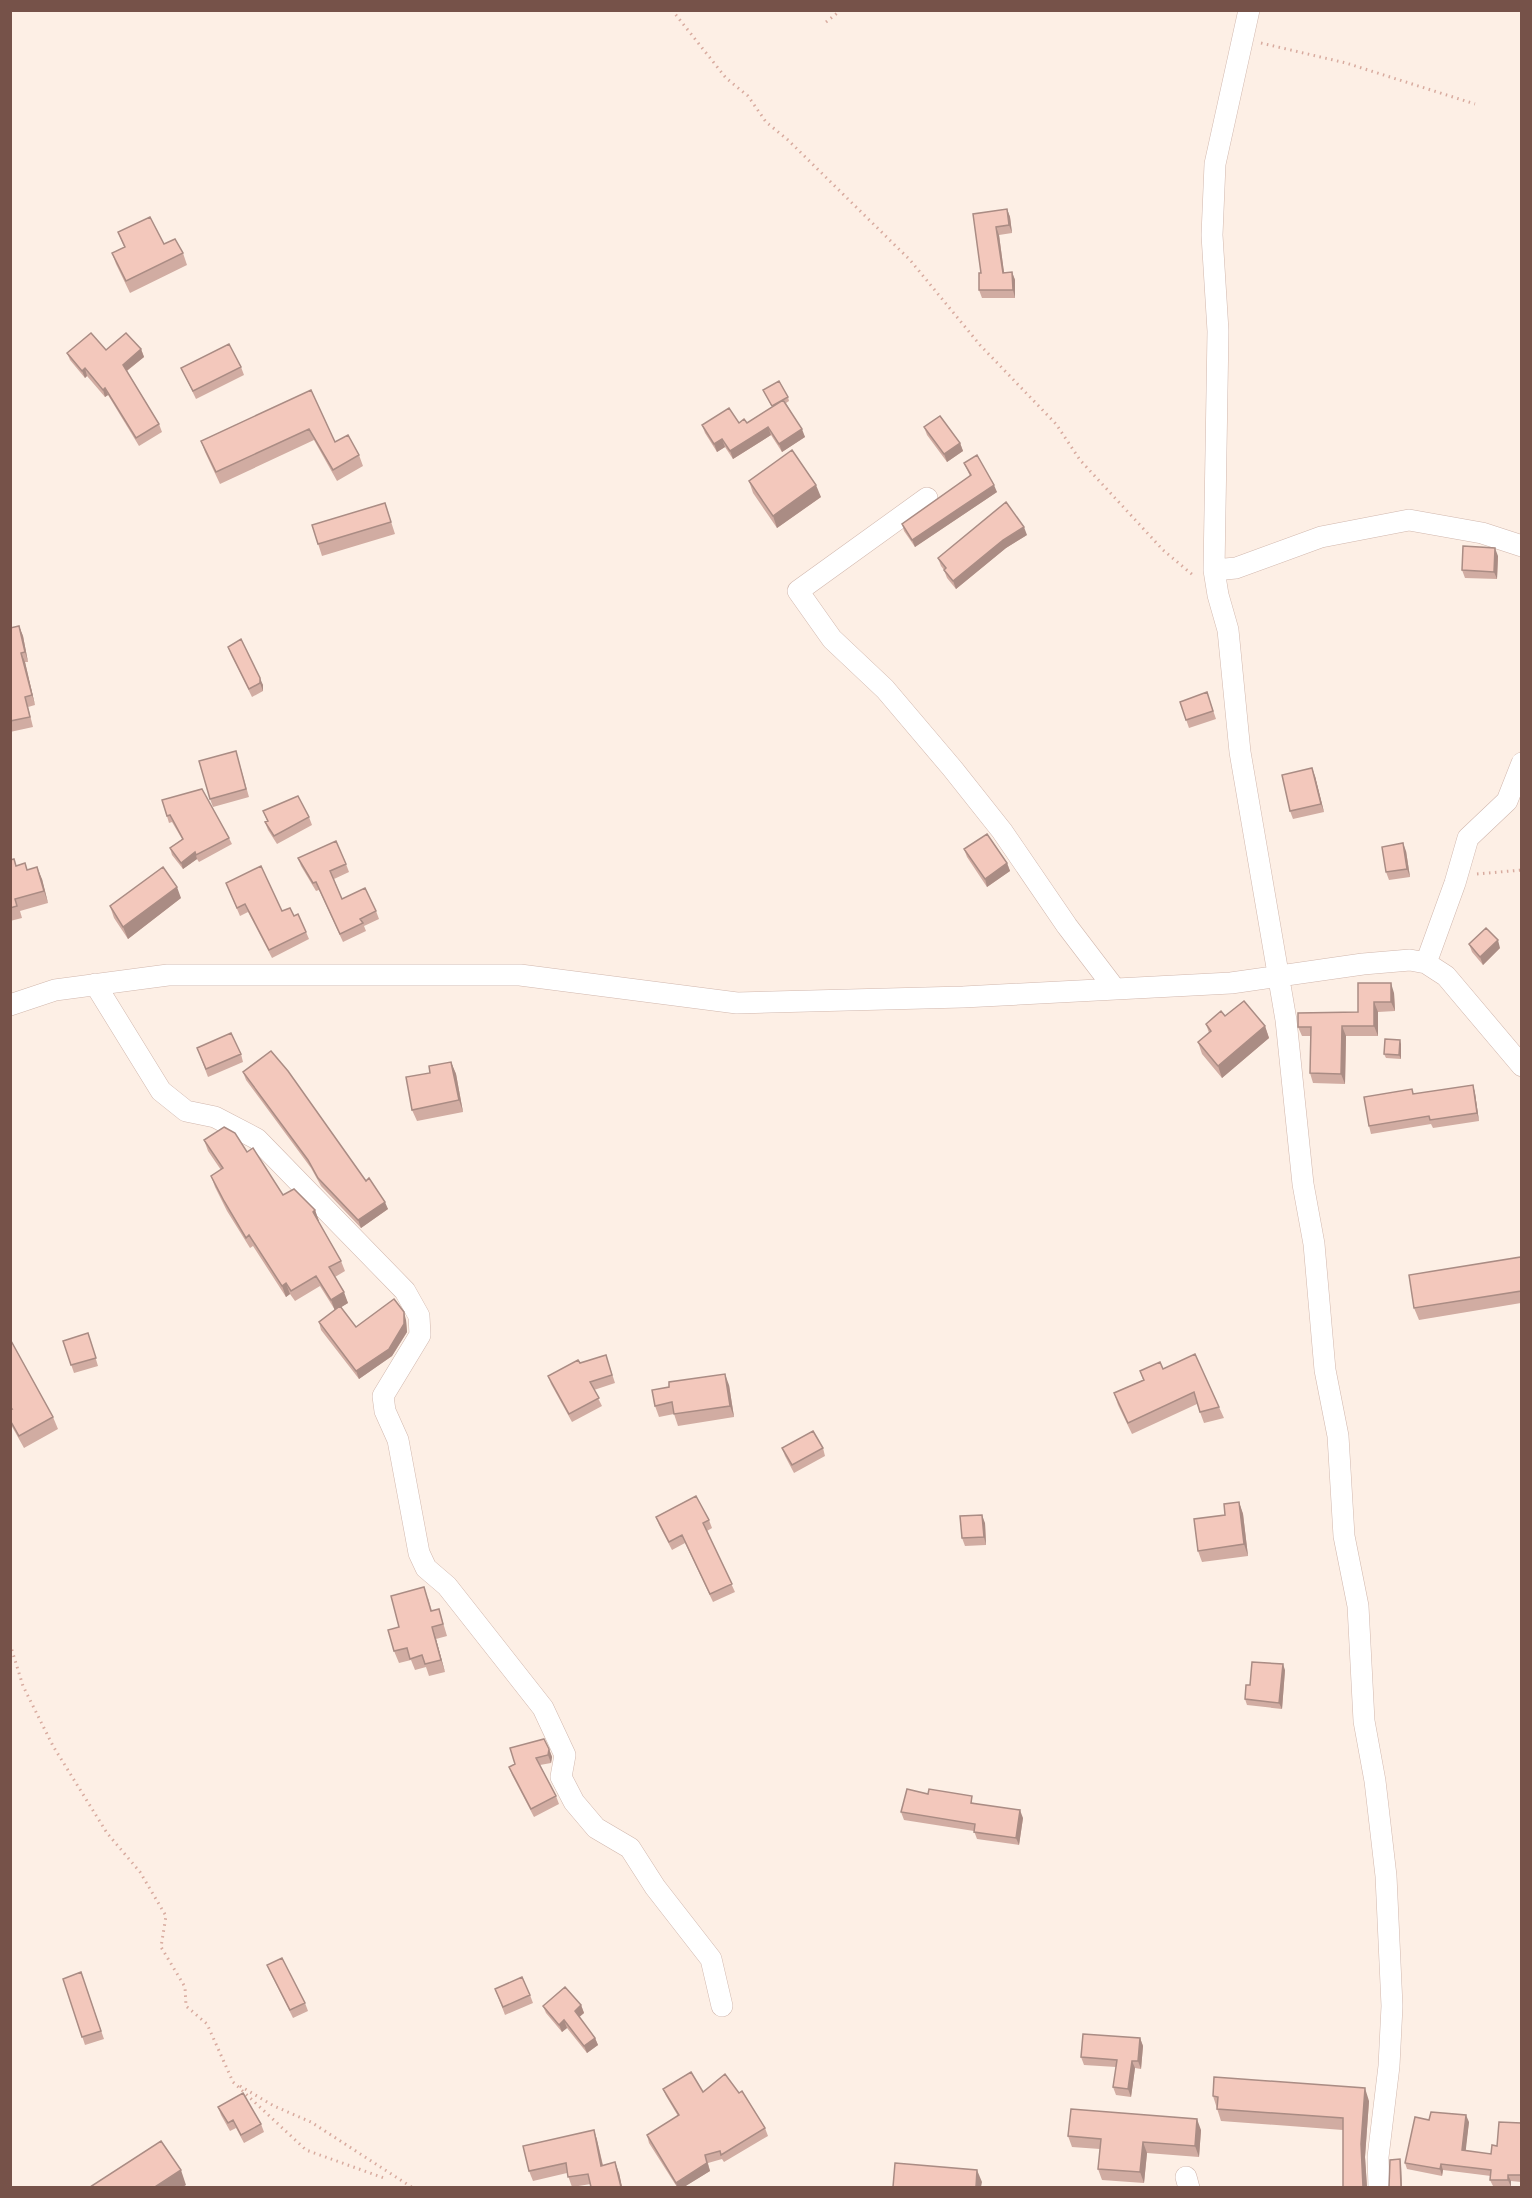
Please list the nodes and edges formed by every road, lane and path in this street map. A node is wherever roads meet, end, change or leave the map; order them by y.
1 (672, 10) edge
2 (841, 10) edge
3 (1249, 10) edge
4 (826, 22) dead end
5 (1245, 39) junction
6 (1475, 104) dead end
7 (927, 498) dead end
8 (1521, 546) edge
9 (1214, 570) junction
10 (1218, 595) junction
11 (1521, 763) edge
12 (1521, 870) edge
13 (1457, 875) junction
14 (1426, 963) junction
15 (1277, 978) junction
16 (95, 984) junction
17 (1115, 989) junction
18 (10, 1005) edge
19 (1521, 1066) edge
20 (10, 1644) edge
21 (722, 2006) dead end
22 (233, 2082) junction
23 (384, 2178) dead end
24 (413, 2187) edge
25 (1379, 2187) edge

1 - 10 path
2 - 4 path
3 - 5 street
5 - 6 path
5 - 9 street
7 - 17 street
8 - 9 street
9 - 10 street
10 - 15 street
11 - 13 street
12 - 13 path
13 - 14 street
14 - 15 street
14 - 19 street
15 - 17 street
15 - 25 street
16 - 17 street
16 - 18 street
16 - 21 street
20 - 22 path
22 - 23 path
22 - 24 path

